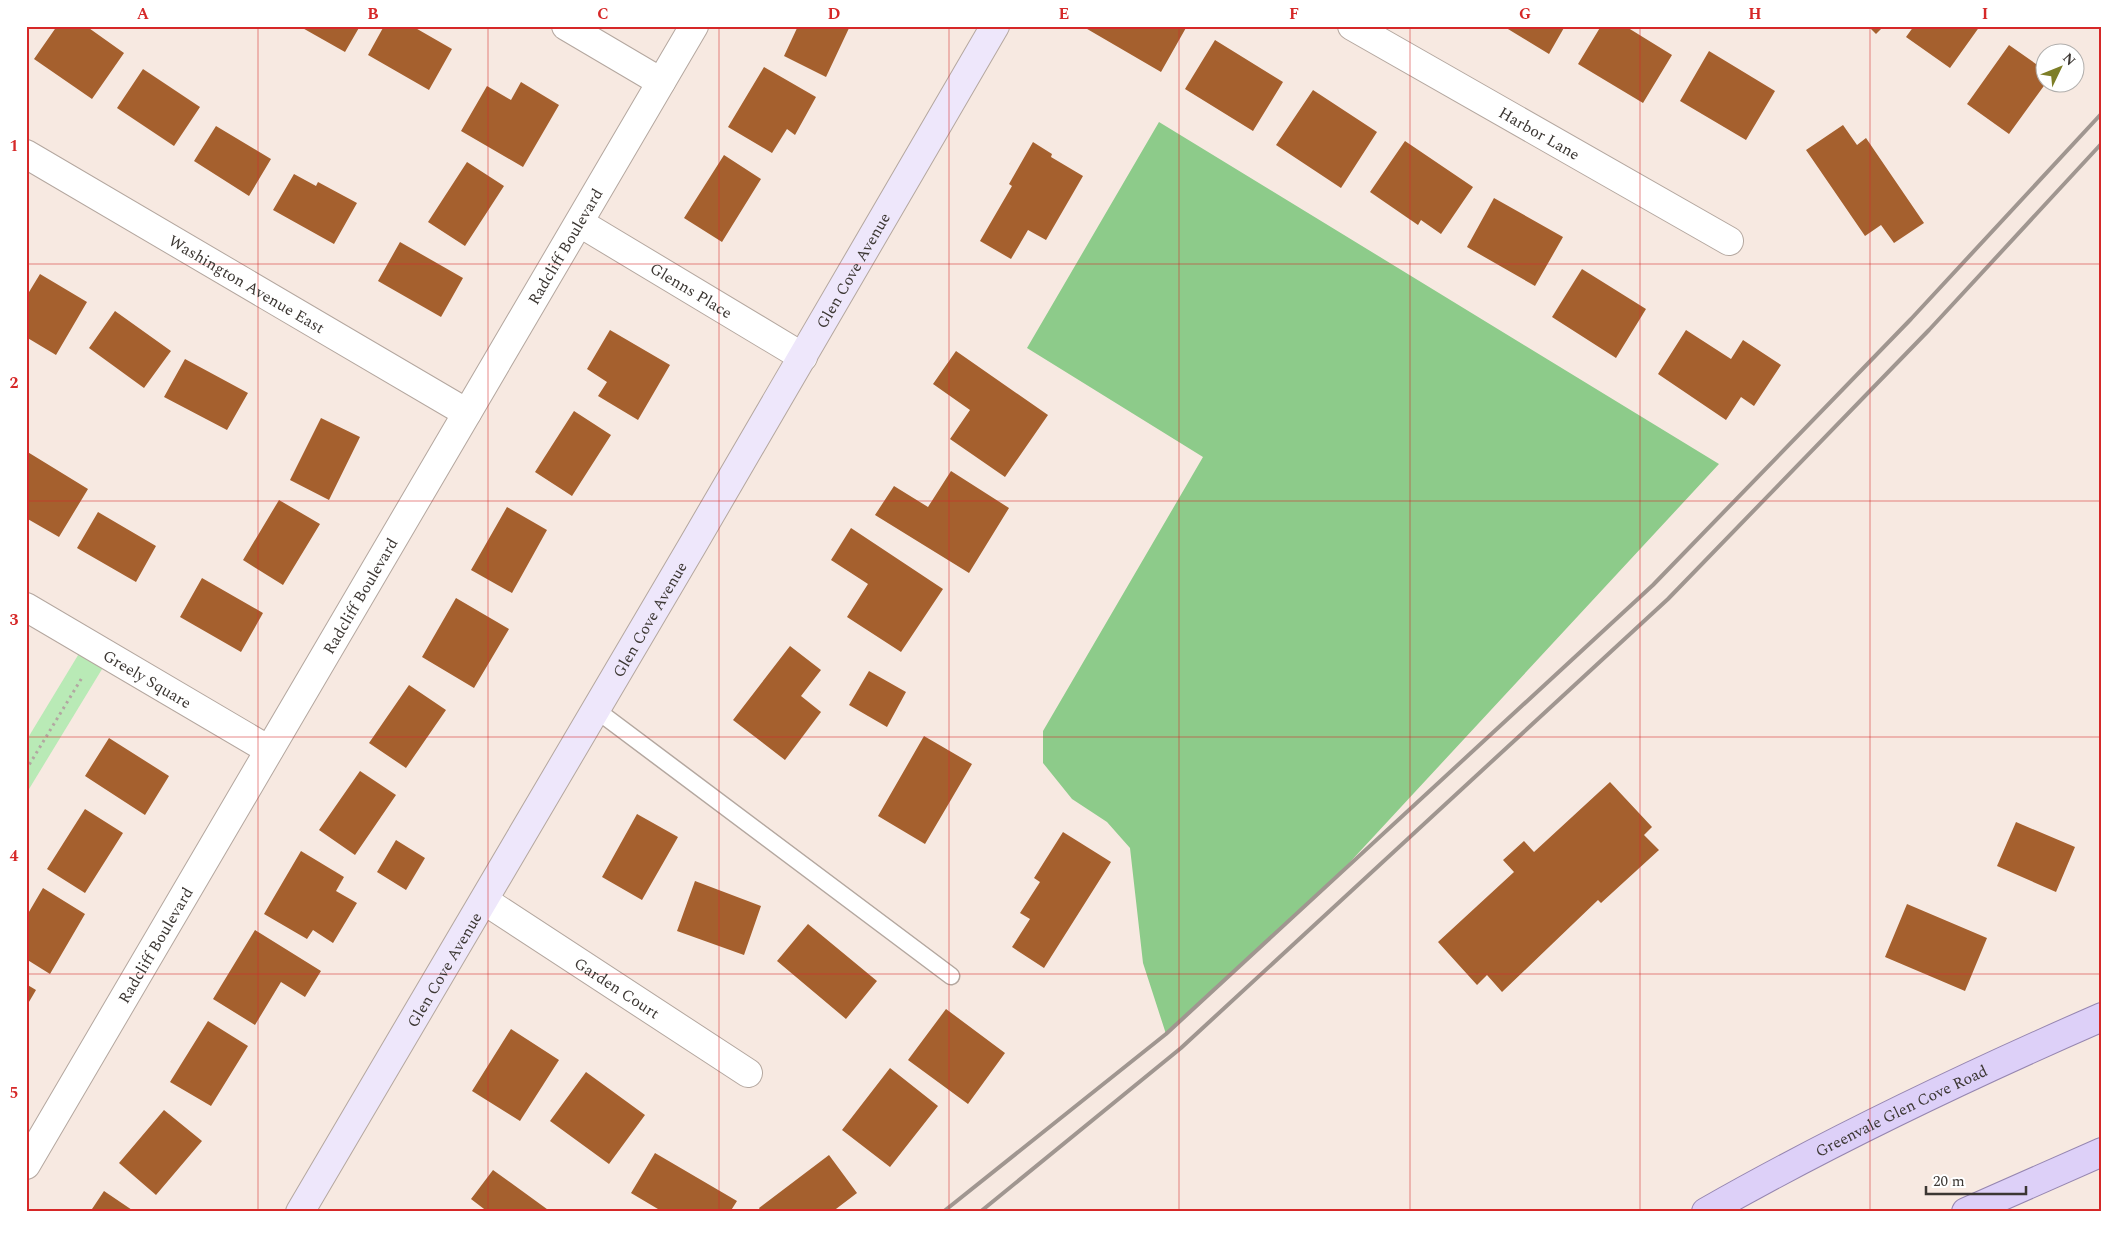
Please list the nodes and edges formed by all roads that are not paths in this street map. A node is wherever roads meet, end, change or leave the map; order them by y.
1 (566, 26) edge
2 (694, 26) edge
3 (995, 26) edge
4 (1352, 26) edge
5 (661, 82) junction
6 (26, 154) edge
7 (580, 223) junction
8 (1729, 241) dead end
9 (802, 357) junction
10 (468, 413) junction
11 (26, 607) edge
12 (595, 710) junction
13 (269, 750) junction
14 (485, 901) junction
15 (951, 976) dead end
16 (2102, 1017) edge
17 (748, 1073) dead end
18 (2102, 1152) edge
19 (26, 1165) edge
20 (300, 1212) edge
21 (1706, 1212) edge
22 (1966, 1212) edge

1 - 5 street
2 - 5 street, Radcliff Boulevard
3 - 9 main road, Glen Cove Avenue
4 - 8 street, Harbor Lane
5 - 7 street, Radcliff Boulevard
6 - 10 street, Washington Avenue East
7 - 9 street, Glenns Place
7 - 10 street, Radcliff Boulevard
9 - 12 main road, Glen Cove Avenue
10 - 13 street, Radcliff Boulevard
11 - 13 street, Greely Square
12 - 14 main road, Glen Cove Avenue
12 - 15 lane
13 - 19 street, Radcliff Boulevard
14 - 17 street, Garden Court
14 - 20 main road, Glen Cove Avenue
16 - 21 main road, Greenvale Glen Cove Road
18 - 22 main road

